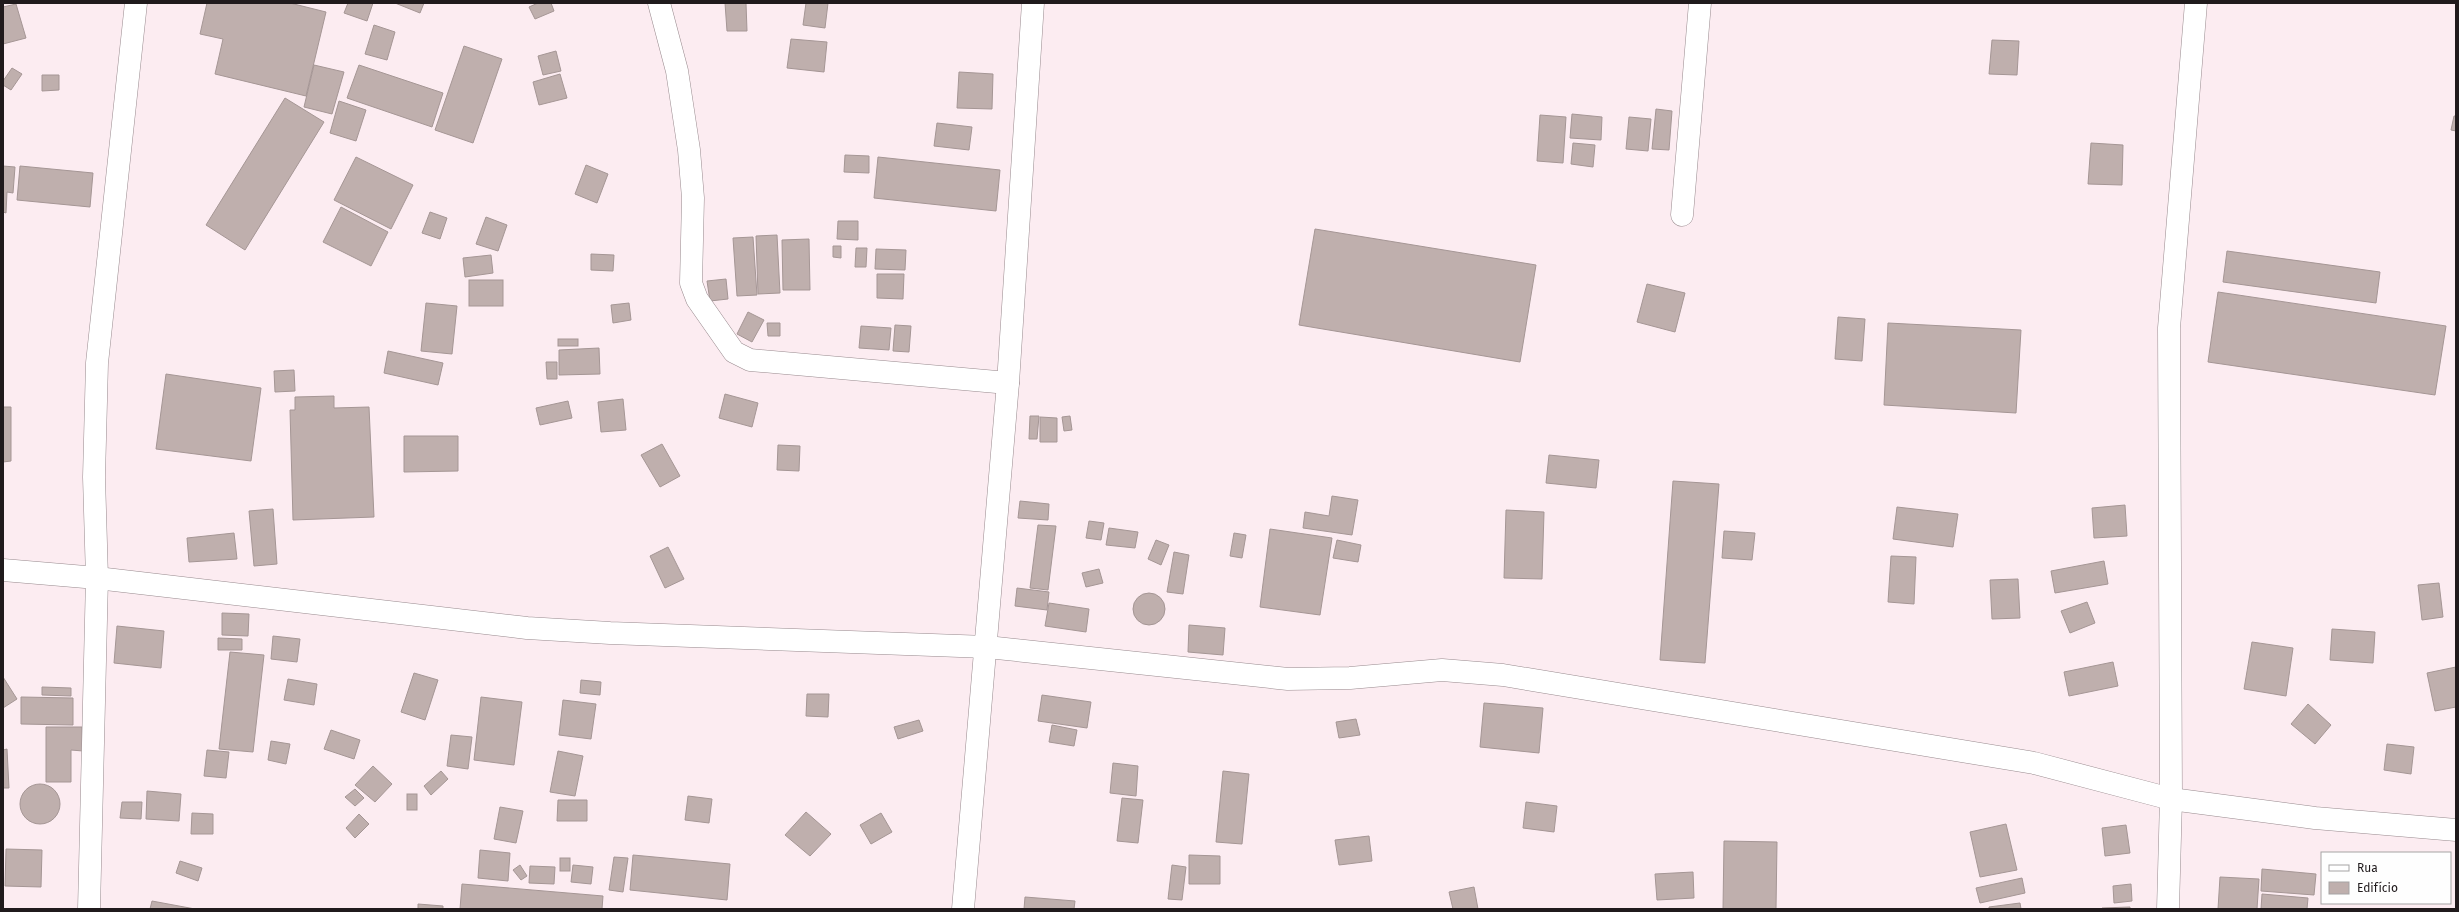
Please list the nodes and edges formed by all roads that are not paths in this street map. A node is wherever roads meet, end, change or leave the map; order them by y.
1 (136, 3) edge
2 (659, 3) edge
3 (1033, 3) edge
4 (1700, 3) edge
5 (2196, 3) edge
6 (1682, 215) dead end
7 (1008, 383) junction
8 (3, 570) edge
9 (97, 578) junction
10 (987, 647) junction
11 (2171, 799) junction
12 (2456, 830) edge
13 (89, 909) edge
14 (964, 909) edge
15 (2168, 909) edge

1 - 9 street
2 - 7 street
3 - 7 street
4 - 6 street
5 - 11 street
7 - 10 street
8 - 9 street
9 - 10 street
9 - 13 street
10 - 11 street
10 - 14 street
11 - 12 street
11 - 15 street

